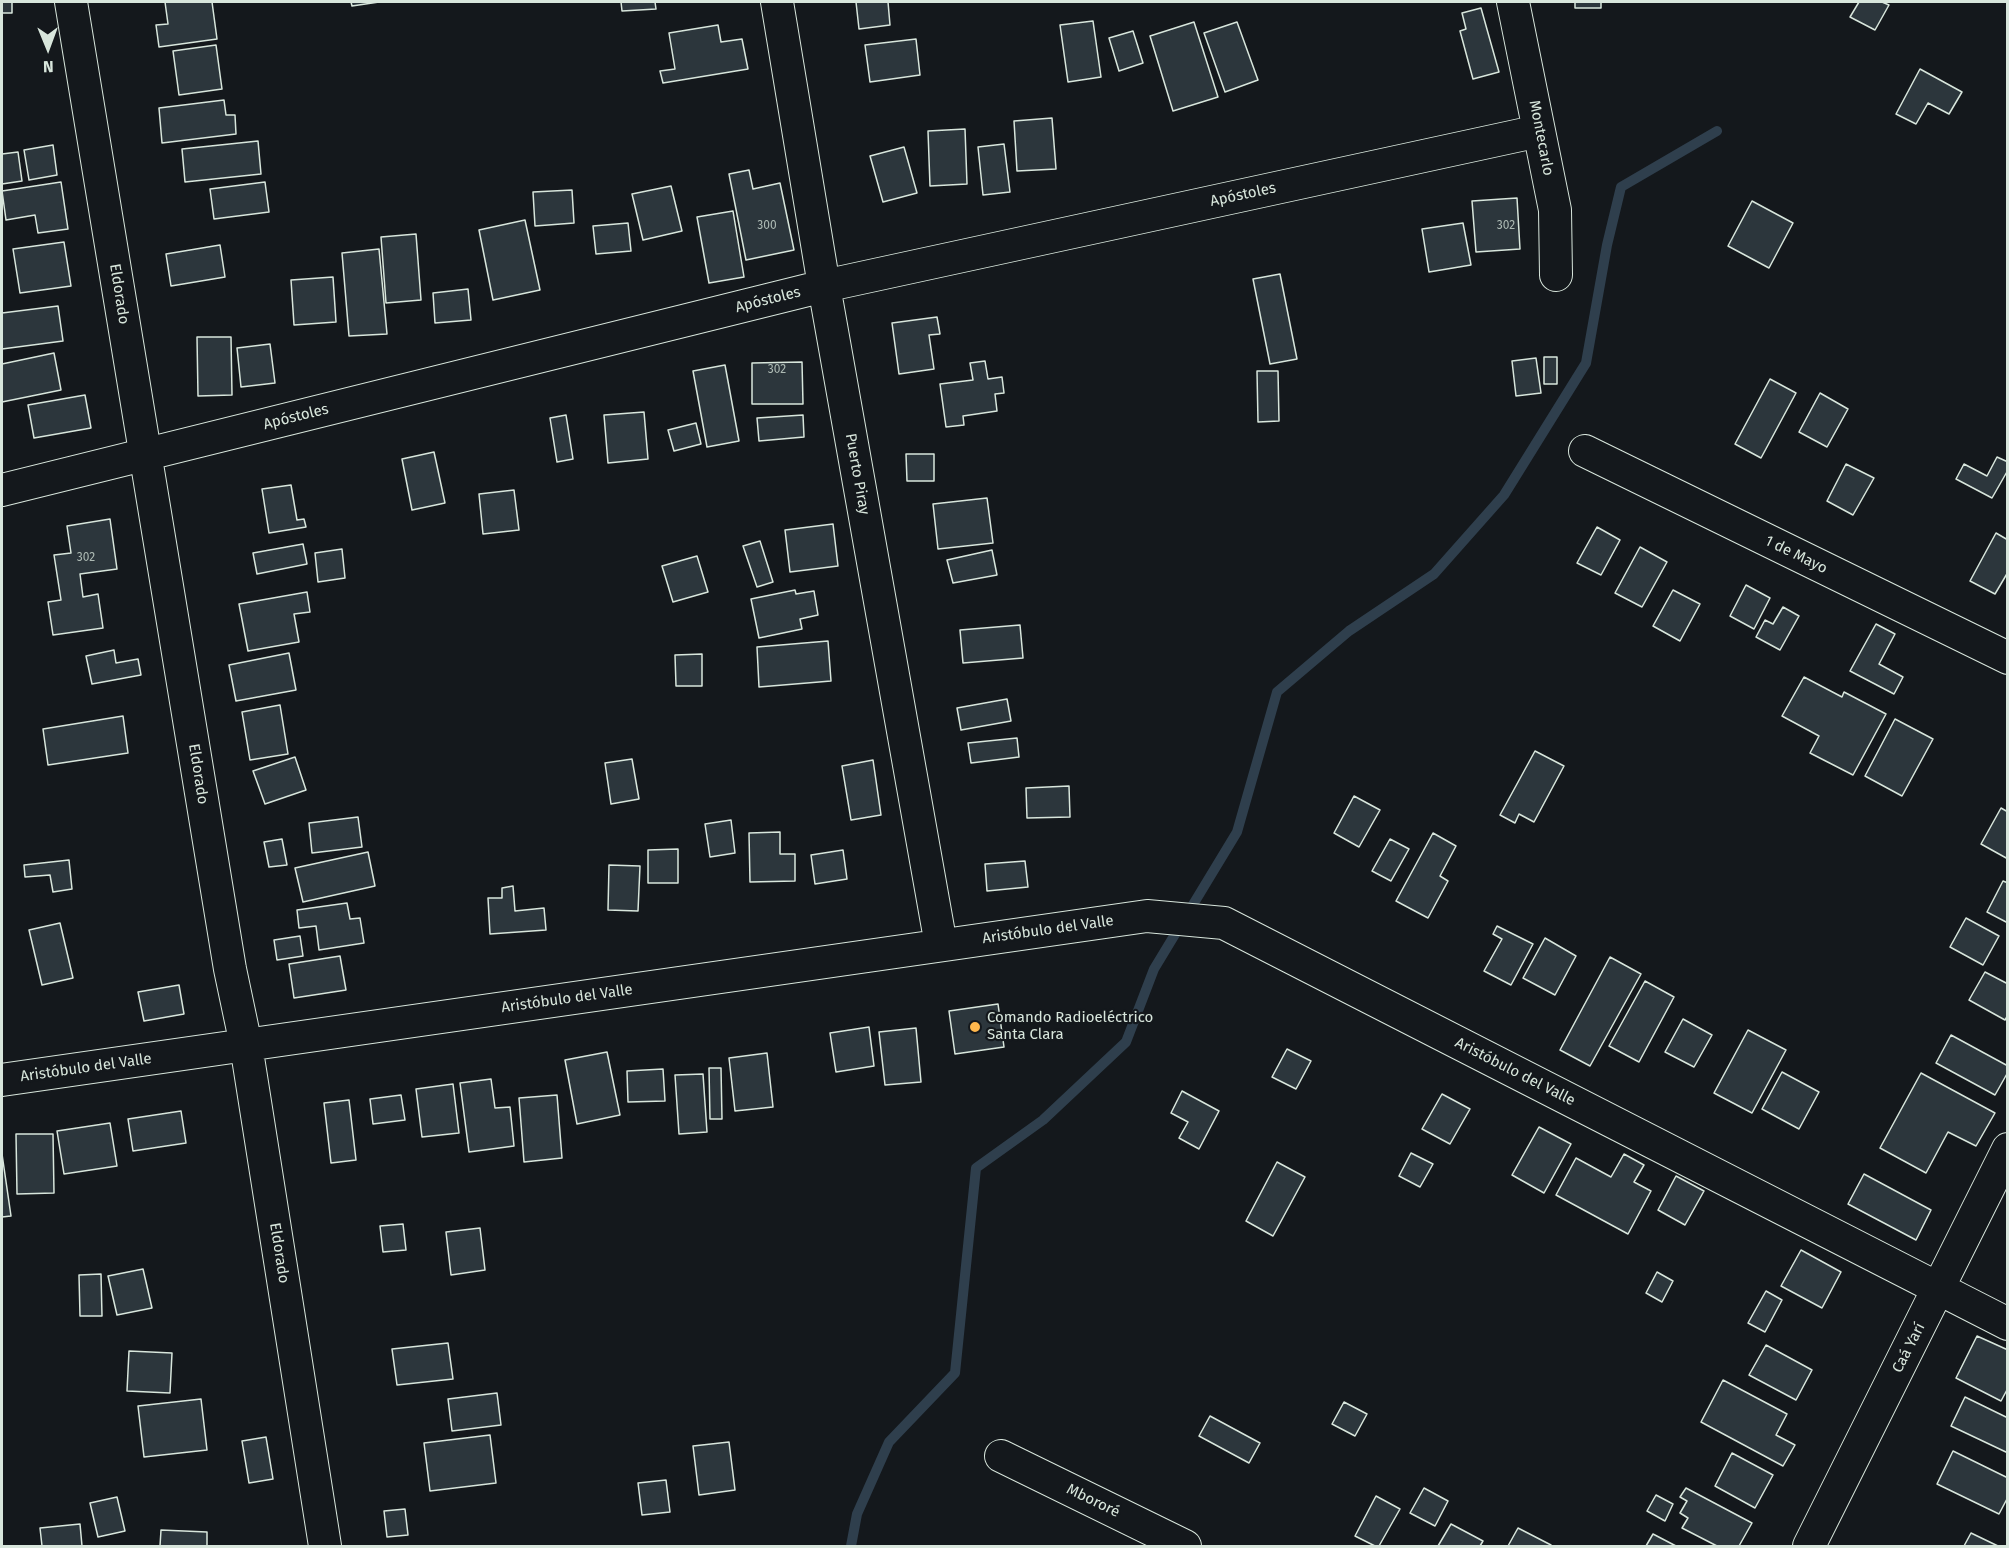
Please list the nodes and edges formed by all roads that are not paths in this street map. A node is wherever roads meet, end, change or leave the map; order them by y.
1 (72, 2) edge
2 (777, 2) edge
3 (1513, 2) edge
4 (1539, 131) junction
5 (1556, 275) dead end
6 (824, 286) junction
7 (1585, 451) dead end
8 (146, 454) junction
9 (2, 490) edge
10 (2007, 658) edge
11 (941, 945) junction
12 (246, 1045) junction
13 (2, 1080) edge
14 (2007, 1149) edge
15 (1939, 1290) junction
16 (2007, 1324) edge
17 (1001, 1456) dead end
18 (325, 1546) edge
19 (1185, 1546) edge
20 (1809, 1546) edge

1 - 8 street, Eldorado
2 - 6 street, Puerto Piray
3 - 4 street, Montecarlo
4 - 5 street, Montecarlo
4 - 6 street, Apóstoles
6 - 8 street, Apóstoles
6 - 11 street, Puerto Piray
7 - 10 street, 1 de Mayo
8 - 9 street, Apóstoles
8 - 12 street, Eldorado
11 - 12 street, Aristóbulo del Valle
11 - 15 street, Aristóbulo del Valle
12 - 13 street, Aristóbulo del Valle
12 - 18 street, Eldorado
14 - 15 street, Caá Yarí
15 - 16 street, Aristóbulo del Valle
15 - 20 street, Caá Yarí
17 - 19 street, Mbororé

